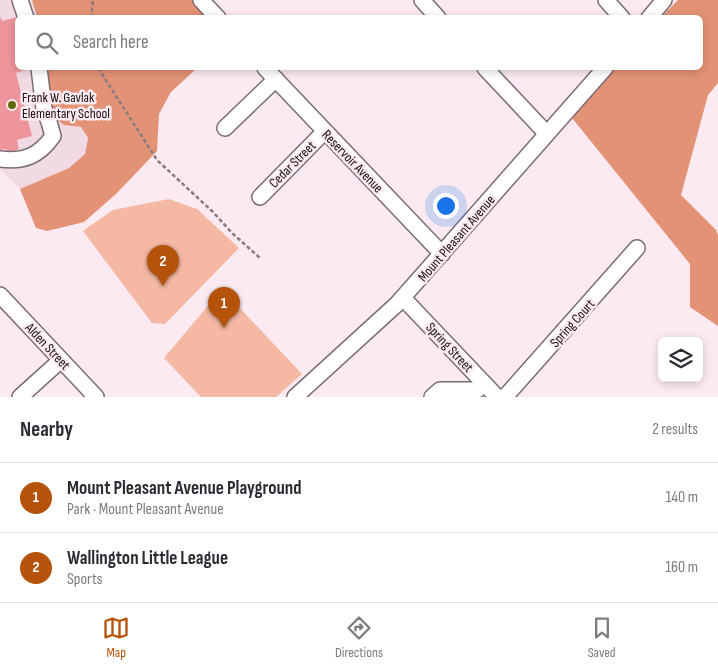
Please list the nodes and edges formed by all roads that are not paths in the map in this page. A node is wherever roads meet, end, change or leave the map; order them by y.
1 (20, 0) edge
2 (201, 0) edge
3 (422, 0) edge
4 (606, 0) edge
5 (664, 0) edge
6 (25, 15) edge
7 (215, 15) edge
8 (435, 15) edge
9 (619, 15) edge
10 (652, 15) edge
11 (39, 70) edge
12 (267, 70) edge
13 (486, 70) edge
14 (603, 70) edge
15 (276, 79) junction
16 (225, 128) dead end
17 (325, 132) junction
18 (547, 134) junction
19 (0, 160) edge
20 (260, 197) dead end
21 (637, 248) dead end
22 (442, 254) junction
23 (0, 295) edge
24 (403, 298) junction
25 (61, 360) junction
26 (474, 372) junction
27 (484, 384) junction
28 (462, 394) edge
29 (20, 397) edge
30 (96, 397) edge
31 (295, 397) edge
32 (432, 397) edge
33 (497, 397) edge
34 (506, 397) edge

1 - 6 street
2 - 7 street
3 - 8 street
4 - 9 street
5 - 10 street
11 - 19 street
12 - 15 street, Reservoir Avenue
13 - 18 street
14 - 18 street, Mount Pleasant Avenue
15 - 16 street
15 - 17 street, Reservoir Avenue
17 - 20 street, Cedar Street
17 - 22 street, Reservoir Avenue
18 - 22 street, Mount Pleasant Avenue
21 - 34 street, Spring Court
22 - 24 street, Mount Pleasant Avenue
23 - 25 street, Alden Street
24 - 26 street, Spring Street
24 - 31 street, Mount Pleasant Avenue
25 - 29 street
25 - 30 street, Alden Street
26 - 27 street, Spring Street
26 - 28 street
27 - 28 street
27 - 33 street, Spring Street
28 - 32 street

